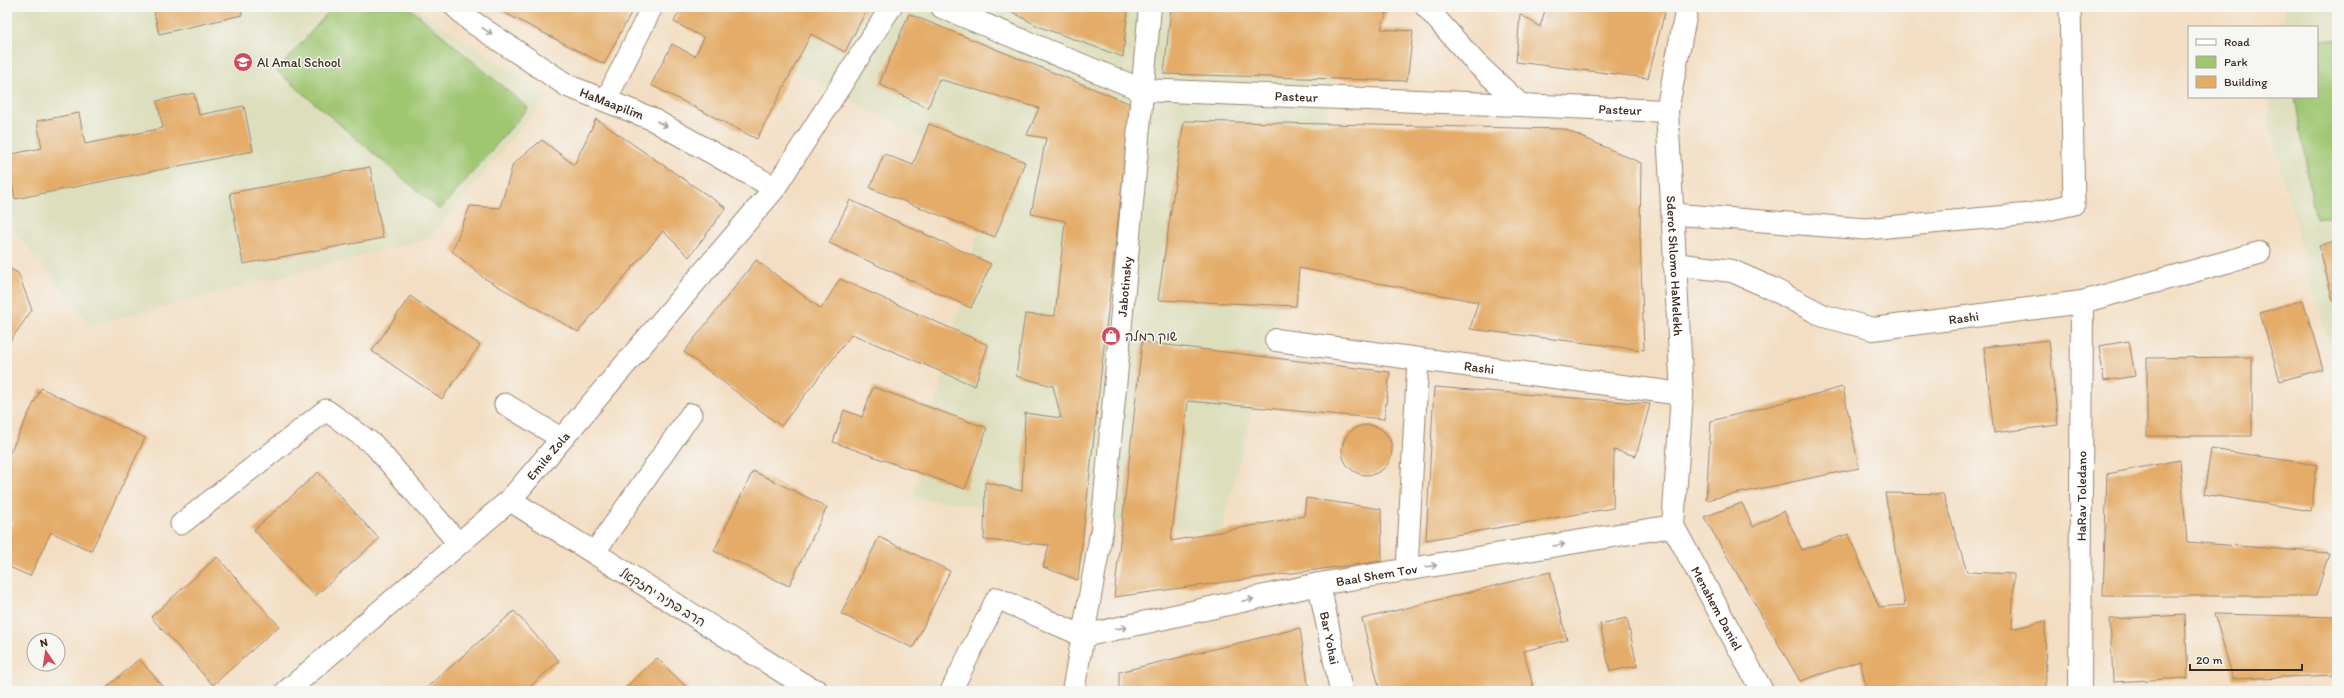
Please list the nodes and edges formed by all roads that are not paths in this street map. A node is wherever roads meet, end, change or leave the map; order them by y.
1 (456, 7) edge
2 (652, 7) edge
3 (891, 7) edge
4 (942, 7) edge
5 (1150, 7) edge
6 (1426, 7) edge
7 (1687, 7) edge
8 (2070, 7) edge
9 (1142, 90) junction
10 (606, 100) junction
11 (1521, 105) junction
12 (1667, 111) junction
13 (775, 188) junction
14 (1672, 214) junction
15 (2259, 253) dead end
16 (1674, 264) junction
17 (2082, 302) junction
18 (1276, 340) dead end
19 (1418, 359) junction
20 (1682, 394) junction
21 (505, 404) dead end
22 (691, 414) dead end
23 (562, 439) junction
24 (510, 500) junction
25 (181, 524) dead end
26 (1673, 526) junction
27 (459, 544) junction
28 (594, 553) junction
29 (1407, 570) junction
30 (1319, 584) junction
31 (1083, 636) junction
32 (287, 691) edge
33 (817, 691) edge
34 (951, 691) edge
35 (1073, 691) edge
36 (1341, 691) edge
37 (1762, 691) edge
38 (2080, 691) edge

1 -> 10 street, HaMaapilim
2 - 10 lane
3 - 13 lane
4 - 9 street, Pasteur
5 - 9 street, Jabotinsky
6 - 11 lane
7 - 12 street, Sderot Shlomo HaMelekh
8 - 14 lane
9 - 11 street, Pasteur
9 - 31 street, Jabotinsky
10 -> 13 street, HaMaapilim
11 - 12 street, Pasteur
12 - 14 street, Sderot Shlomo HaMelekh
13 - 23 street, Emile Zola
14 - 16 street, Sderot Shlomo HaMelekh
15 - 17 street, Rashi
16 - 17 street, Rashi
16 - 20 street, Sderot Shlomo HaMelekh
17 - 38 street, HaRav Toledano
18 - 19 street, Rashi
19 - 20 street, Rashi
19 - 29 lane
20 - 26 street, Sderot Shlomo HaMelekh
21 - 23 lane
22 - 28 lane
23 - 24 street, Emile Zola
24 - 27 street, Emile Zola
24 - 28 street, הרב פתיה יחזקאל
25 - 27 lane
29 -> 26 street, Baal Shem Tov
26 - 37 street, Menahem Daniel
27 - 32 street, Emile Zola
28 - 33 street, הרב פתיה יחזקאל
29 - 30 street, Baal Shem Tov
31 -> 30 street, Baal Shem Tov
30 - 36 street, Bar Yohai
31 - 34 lane
31 - 35 street, Jabotinsky

